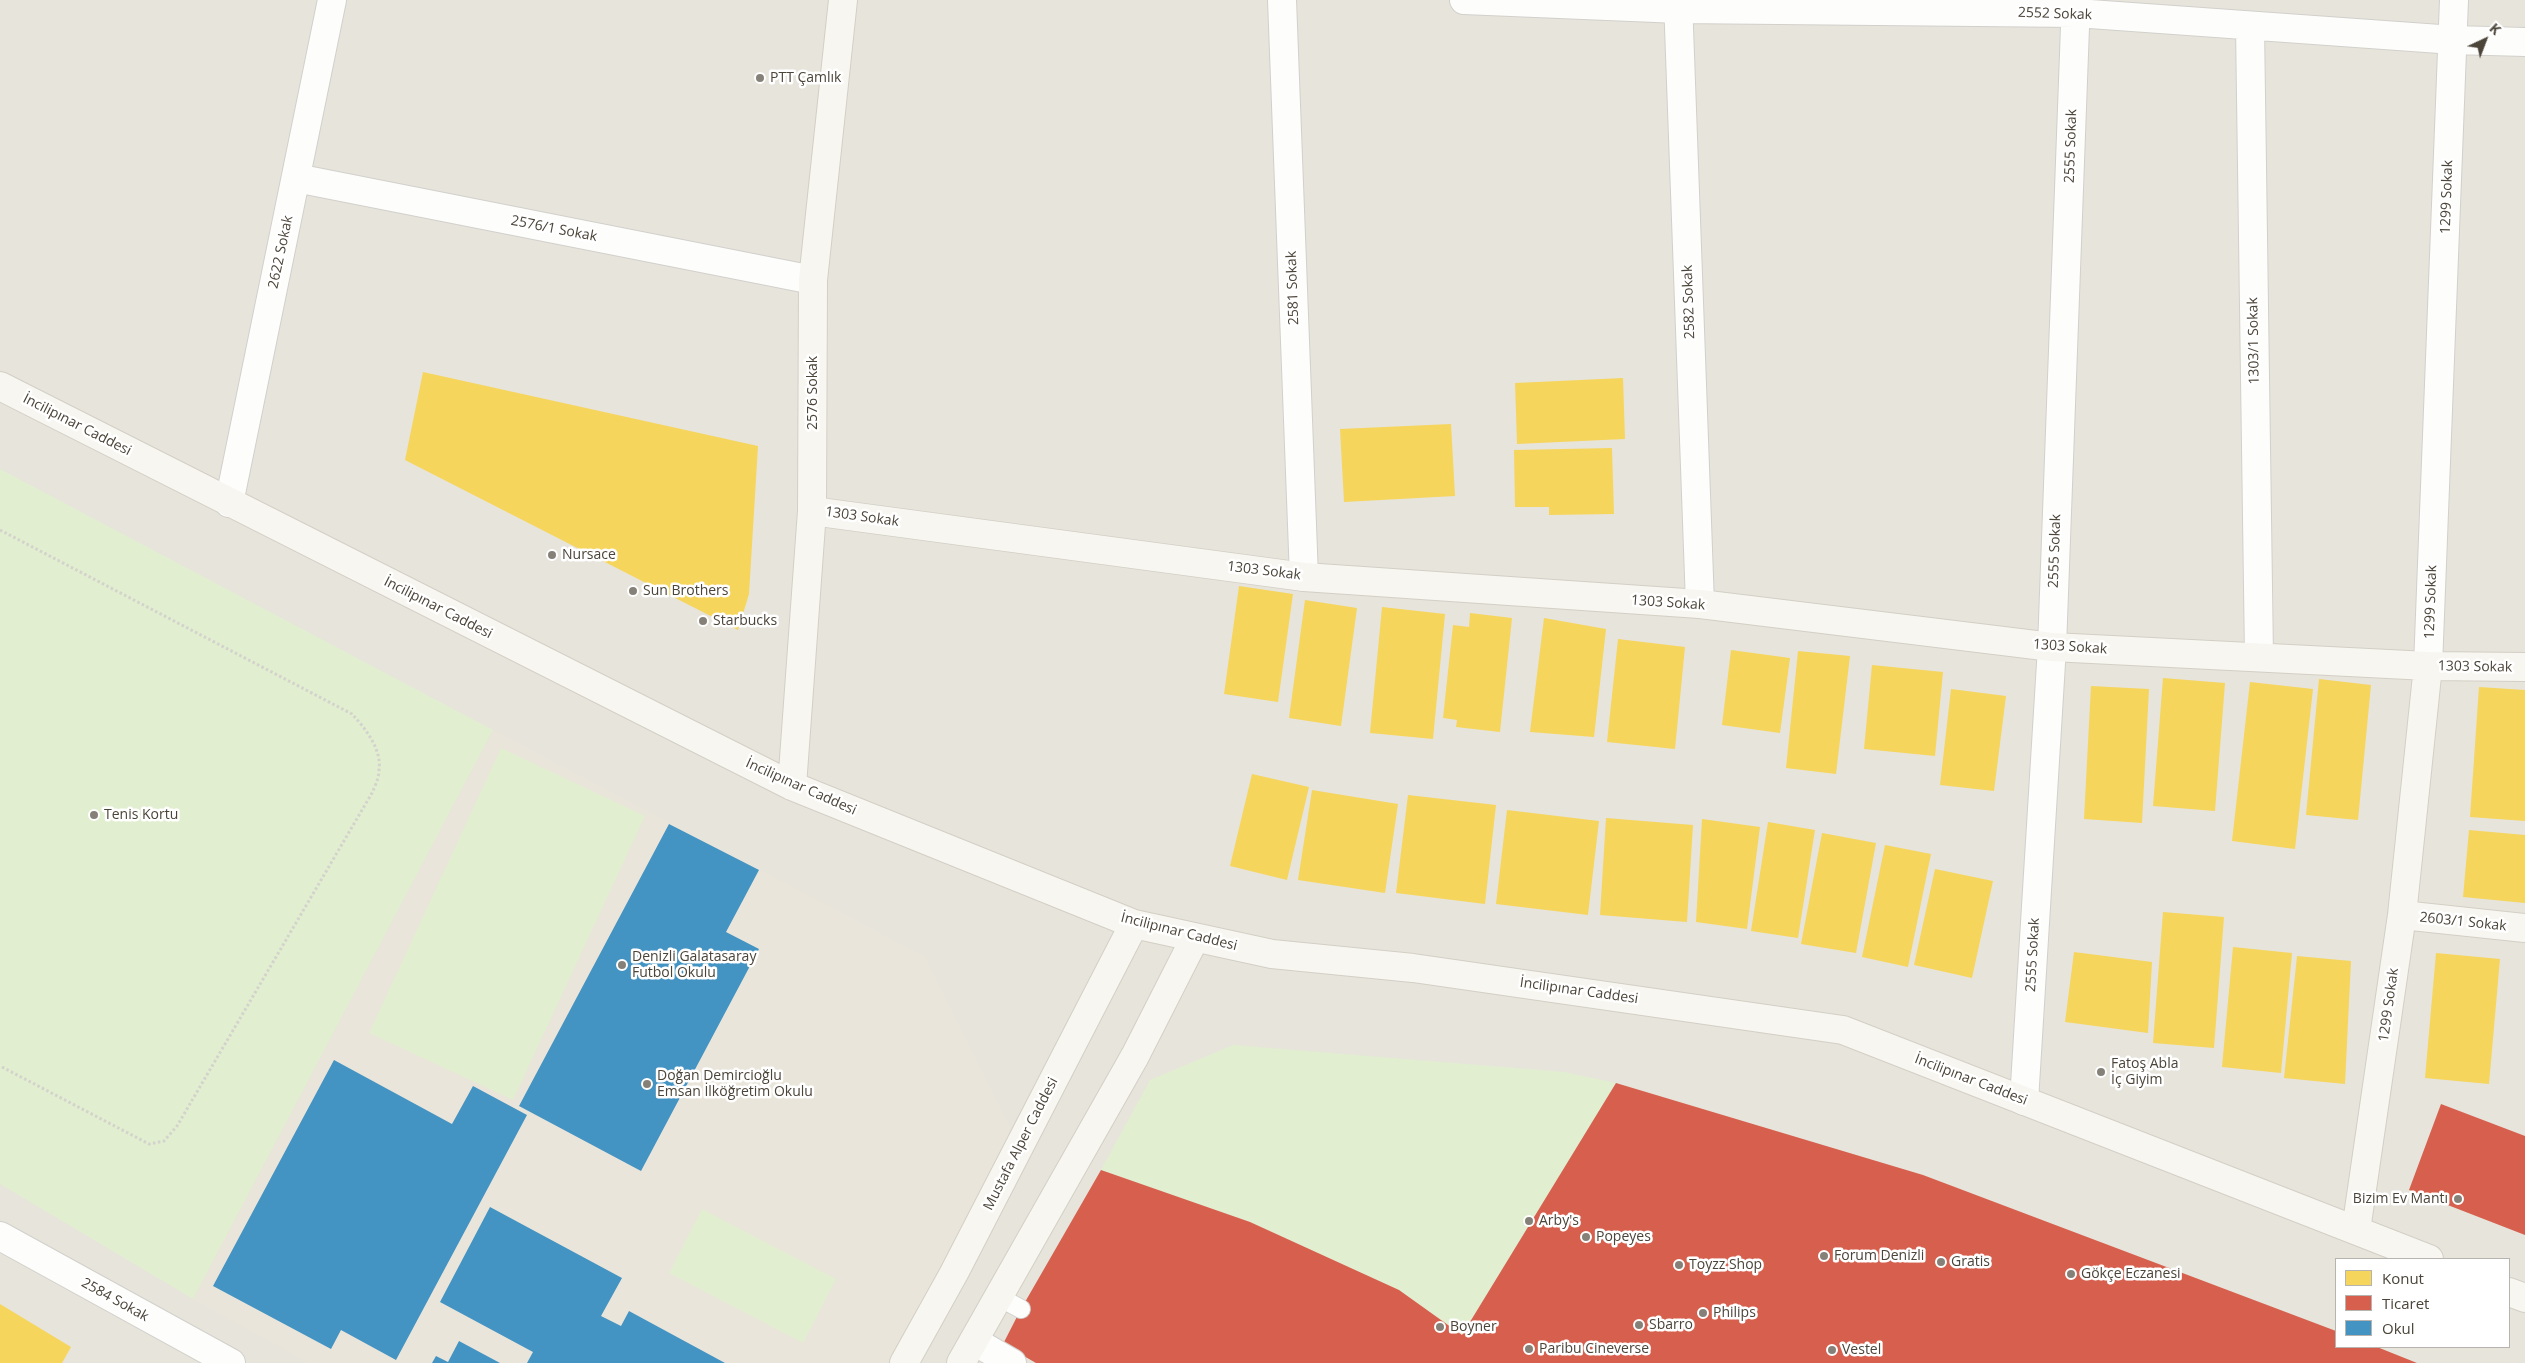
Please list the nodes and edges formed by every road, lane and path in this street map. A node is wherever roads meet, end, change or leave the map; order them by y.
1 (332, 0) edge
2 (843, 0) edge
3 (1282, 0) edge
4 (1464, 0) edge
5 (2454, 0) edge
6 (1678, 4) edge
7 (2076, 7) edge
8 (2250, 26) junction
9 (2454, 40) junction
10 (2525, 42) edge
11 (296, 178) junction
12 (813, 280) junction
13 (0, 386) edge
14 (229, 504) junction
15 (812, 511) junction
16 (0, 530) edge
17 (1304, 577) junction
18 (1700, 604) junction
19 (2052, 647) junction
20 (2258, 657) junction
21 (2428, 666) junction
22 (2525, 668) edge
23 (792, 786) junction
24 (2402, 915) junction
25 (1134, 924) junction
26 (2525, 928) edge
27 (1195, 938) junction
28 (0, 1066) edge
29 (2024, 1101) junction
30 (2356, 1230) junction
31 (0, 1236) edge
32 (2426, 1258) edge
33 (2510, 1292) edge
34 (2525, 1298) edge
35 (968, 1352) edge
36 (231, 1363) edge
37 (904, 1363) edge
38 (1012, 1363) edge

1 - 11 street, 2622 Sokak
2 - 12 main road, 2576 Sokak
3 - 17 street, 2581 Sokak
4 - 6 street, 2552 Sokak
5 - 9 street, 1299 Sokak
6 - 7 street, 2552 Sokak
6 - 18 street, 2582 Sokak
7 - 8 street, 2552 Sokak
7 - 19 street, 2555 Sokak
8 - 9 street, 2552 Sokak
8 - 20 street, 1303/1 Sokak
9 - 10 street, 2552 Sokak
9 - 21 street, 1299 Sokak
11 - 12 street, 2576/1 Sokak
11 - 14 street, 2622 Sokak
12 - 15 main road, 2576 Sokak
13 - 14 main road, İncilipınar Caddesi
14 - 23 main road, İncilipınar Caddesi
15 - 17 main road, 1303 Sokak
15 - 23 main road, 2576 Sokak
16 - 28 path
17 - 18 main road, 1303 Sokak
18 - 19 main road, 1303 Sokak
19 - 20 main road, 1303 Sokak
19 - 29 street, 2555 Sokak
20 - 21 main road, 1303 Sokak
21 - 22 main road, 1303 Sokak
21 - 24 main road, 1299 Sokak
23 - 25 main road, İncilipınar Caddesi
24 - 26 main road, 2603/1 Sokak
24 - 30 main road, 1299 Sokak
25 - 27 main road, İncilipınar Caddesi
25 - 37 main road, Mustafa Alper Caddesi
27 - 29 main road, İncilipınar Caddesi
27 - 35 main road
29 - 30 main road, İncilipınar Caddesi
30 - 32 main road, İncilipınar Caddesi
31 - 36 street, 2584 Sokak
33 - 34 main road
35 - 38 street

